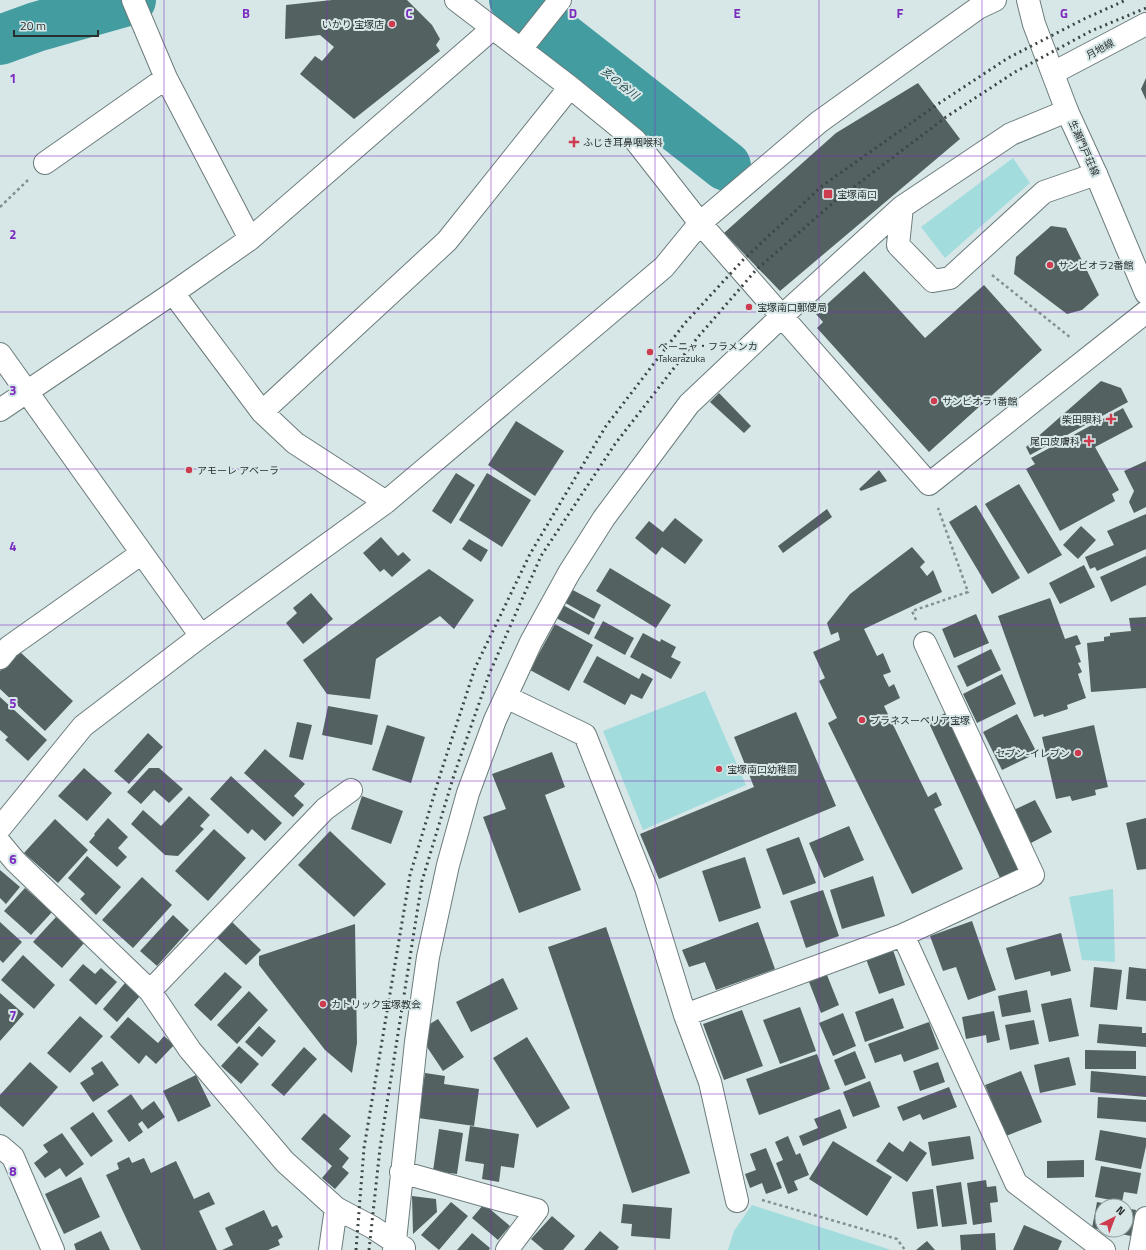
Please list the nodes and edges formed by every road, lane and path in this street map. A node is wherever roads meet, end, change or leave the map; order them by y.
1 (133, 0) edge
2 (456, 0) edge
3 (560, 0) edge
4 (995, 0) edge
5 (1028, 0) edge
6 (1146, 24) edge
7 (492, 28) junction
8 (527, 42) junction
9 (1053, 73) junction
10 (166, 78) junction
11 (570, 87) junction
12 (1067, 111) junction
13 (45, 163) joint
14 (1096, 174) junction
15 (0, 207) edge
16 (902, 207) junction
17 (700, 223) junction
18 (250, 239) junction
19 (987, 271) dead end
20 (173, 293) junction
21 (1146, 293) edge
22 (1146, 312) edge
23 (782, 316) junction
24 (1073, 340) dead end
25 (0, 354) edge
26 (27, 392) junction
27 (0, 410) edge
28 (262, 412) junction
29 (929, 484) junction
30 (386, 502) junction
31 (142, 553) junction
32 (201, 636) junction
33 (925, 643) joint
34 (0, 658) edge
35 (506, 697) junction
36 (351, 790) dead end
37 (0, 828) edge
38 (0, 843) edge
39 (903, 935) junction
40 (150, 991) junction
41 (685, 1015) junction
42 (4, 1158) edge
43 (401, 1172) junction
44 (735, 1197) joint
45 (336, 1208) junction
46 (1146, 1218) edge
47 (398, 1247) edge
48 (53, 1250) edge
49 (330, 1250) edge
50 (508, 1250) edge
51 (905, 1250) edge
52 (1104, 1250) edge
53 (1140, 1250) edge

1 - 10 street
2 - 7 street
3 - 8 street
4 - 17 street
5 - 9 street, 生瀬門戸荘線
6 - 9 street, 月地線
7 - 8 street
7 - 18 street
8 - 11 street
9 - 12 street, 生瀬門戸荘線
10 - 13 street
10 - 18 street
11 - 17 street
11 - 28 street
12 - 14 street, 生瀬門戸荘線
12 - 16 street
13 - 15 path
14 - 16 street
14 - 21 street, 生瀬門戸荘線
16 - 23 street
17 - 23 street
17 - 30 street
18 - 20 street
19 - 24 path
20 - 26 street
20 - 28 street
22 - 29 street
23 - 29 street
23 - 35 street
25 - 26 street
26 - 27 street
26 - 31 street
28 - 30 street
29 - 33 path
30 - 32 street
31 - 32 street
31 - 34 street
32 - 37 street
33 - 39 street
35 - 41 street
35 - 43 street
36 - 40 street
38 - 40 street
39 - 41 street
39 - 52 street
40 - 45 street
41 - 44 street
42 - 48 street
43 - 47 street
43 - 50 street
44 - 51 path
45 - 47 street
45 - 49 street
46 - 53 street

